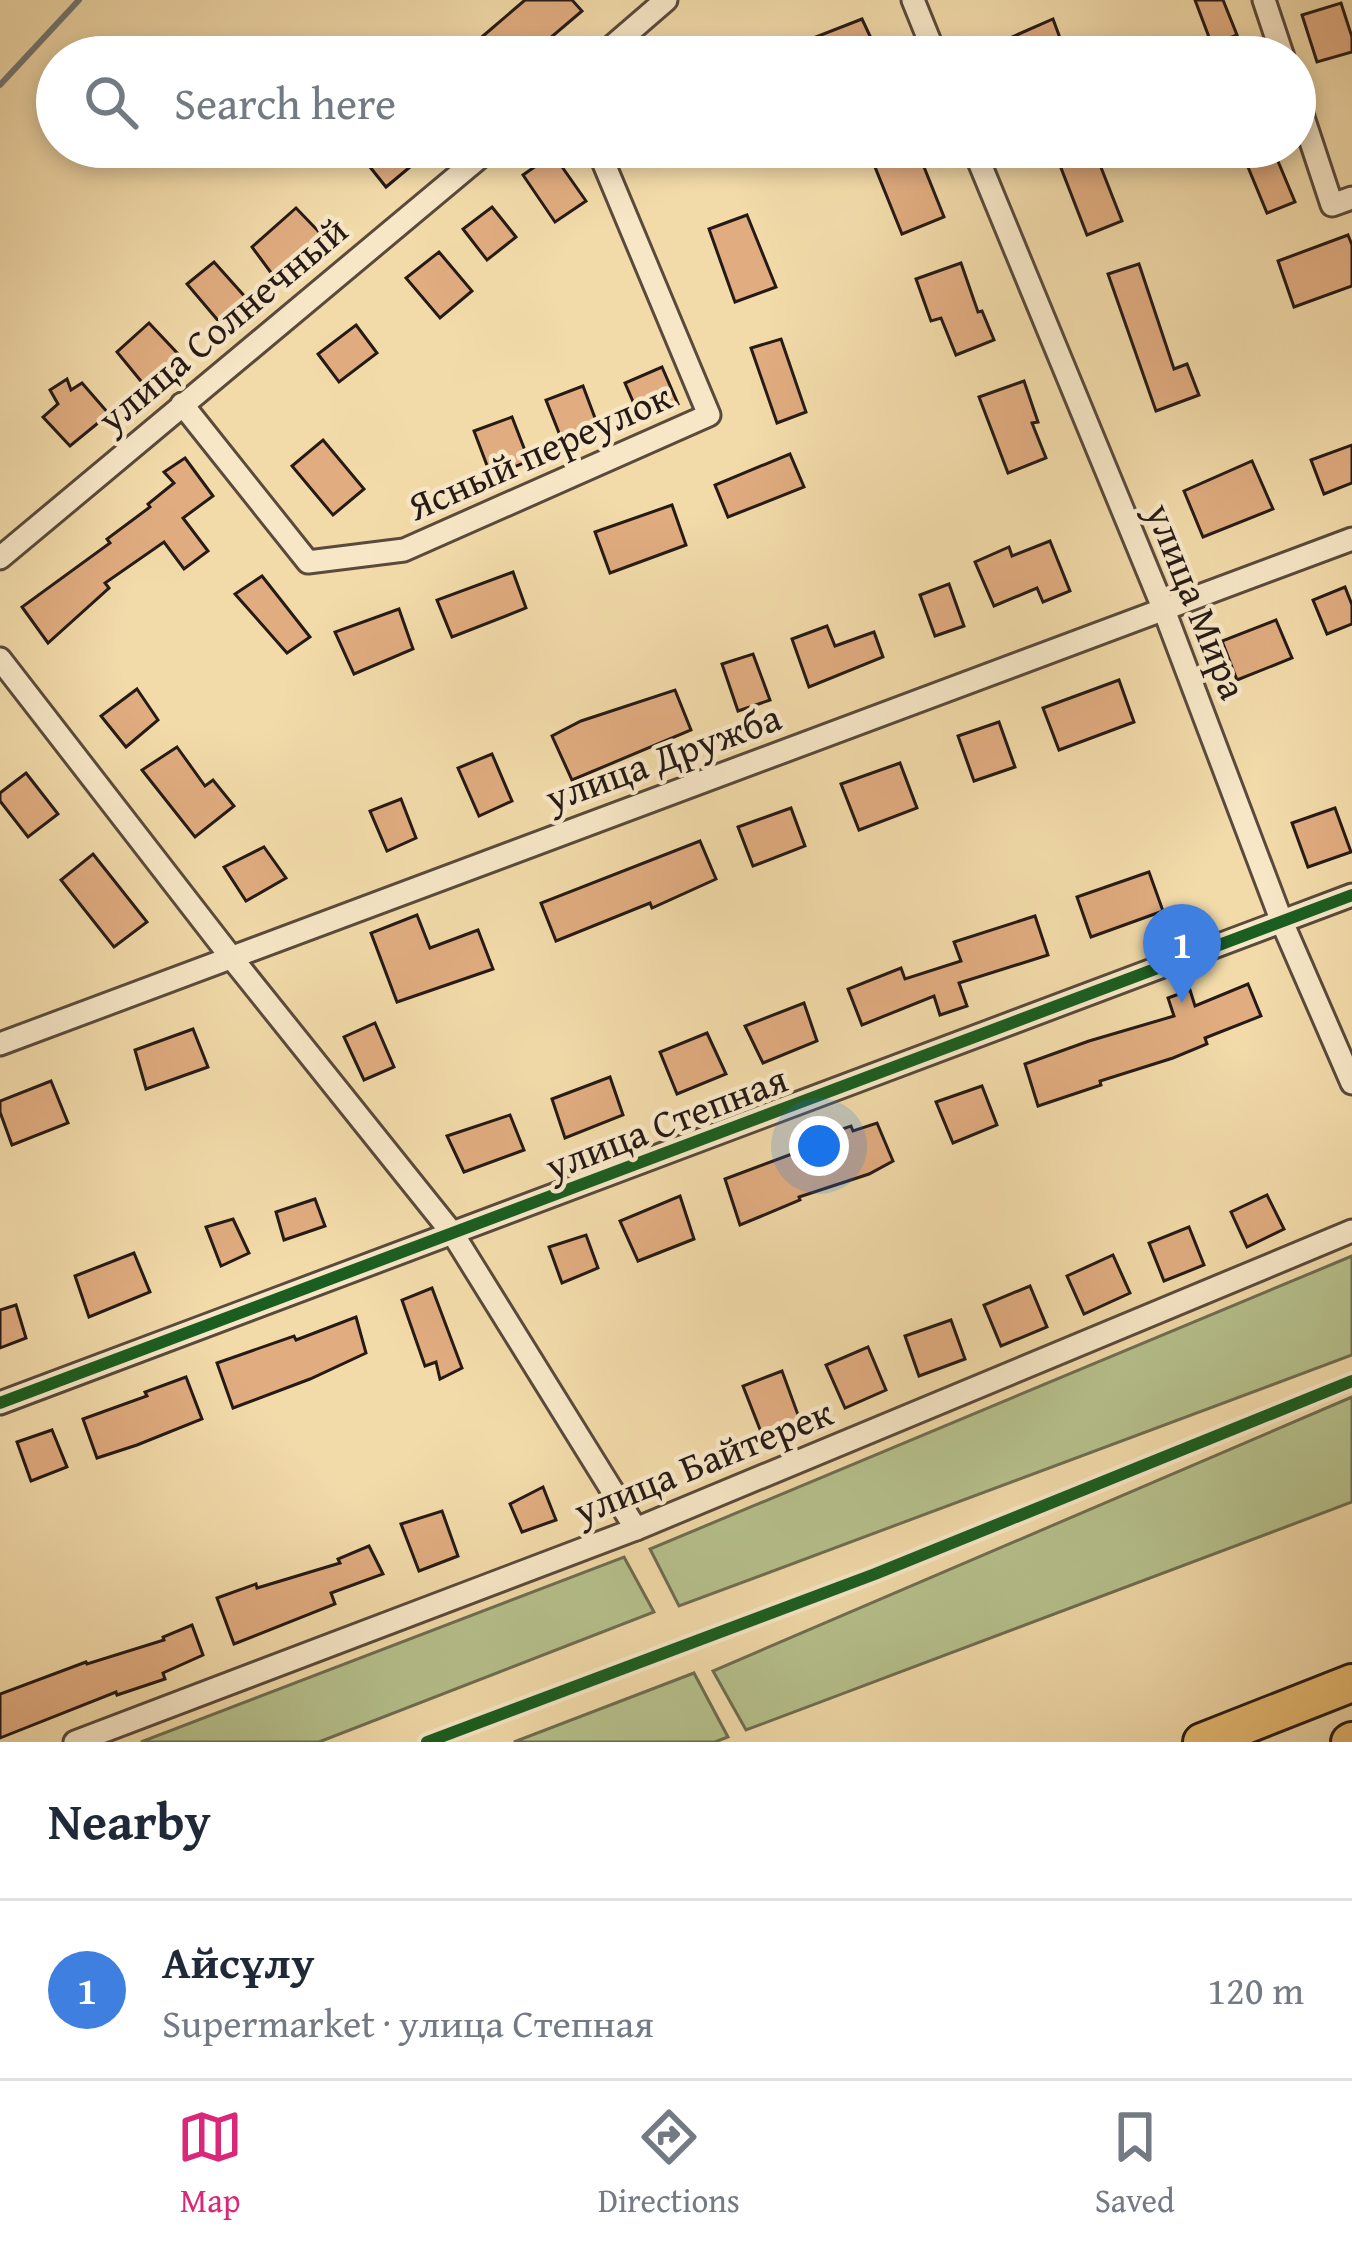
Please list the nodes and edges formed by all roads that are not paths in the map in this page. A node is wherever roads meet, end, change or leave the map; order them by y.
1 (666, 0) edge
2 (913, 0) edge
3 (1264, 0) edge
4 (624, 36) edge
5 (928, 36) edge
6 (1276, 36) edge
7 (1316, 157) edge
8 (467, 168) edge
9 (606, 168) edge
10 (982, 168) edge
11 (1352, 198) edge
12 (182, 404) junction
13 (1352, 539) edge
14 (0, 558) edge
15 (1164, 610) junction
16 (0, 658) edge
17 (1352, 896) edge
18 (1282, 922) junction
19 (231, 957) junction
20 (0, 1044) edge
21 (1352, 1083) edge
22 (1352, 1231) edge
23 (453, 1234) junction
24 (0, 1403) edge
25 (636, 1528) junction
26 (1352, 1684) edge
27 (75, 1742) edge
28 (1202, 1742) edge

1 - 4 street
2 - 5 street
3 - 6 street
7 - 11 street
8 - 12 street, улица Солнечный
9 - 12 street, Ясный переулок
10 - 15 street, улица Мира
12 - 14 street, улица Солнечный
13 - 15 street, улица Дружба
15 - 18 street, улица Мира
15 - 19 street, улица Дружба
16 - 19 street
17 - 18 street, улица Степная
18 - 21 street, улица Мира
18 - 23 street, улица Степная
19 - 20 street, улица Дружба
19 - 23 street
22 - 25 street, улица Байтерек
23 - 24 street, улица Степная
23 - 25 street
25 - 27 street, улица Байтерек
26 - 28 main road

